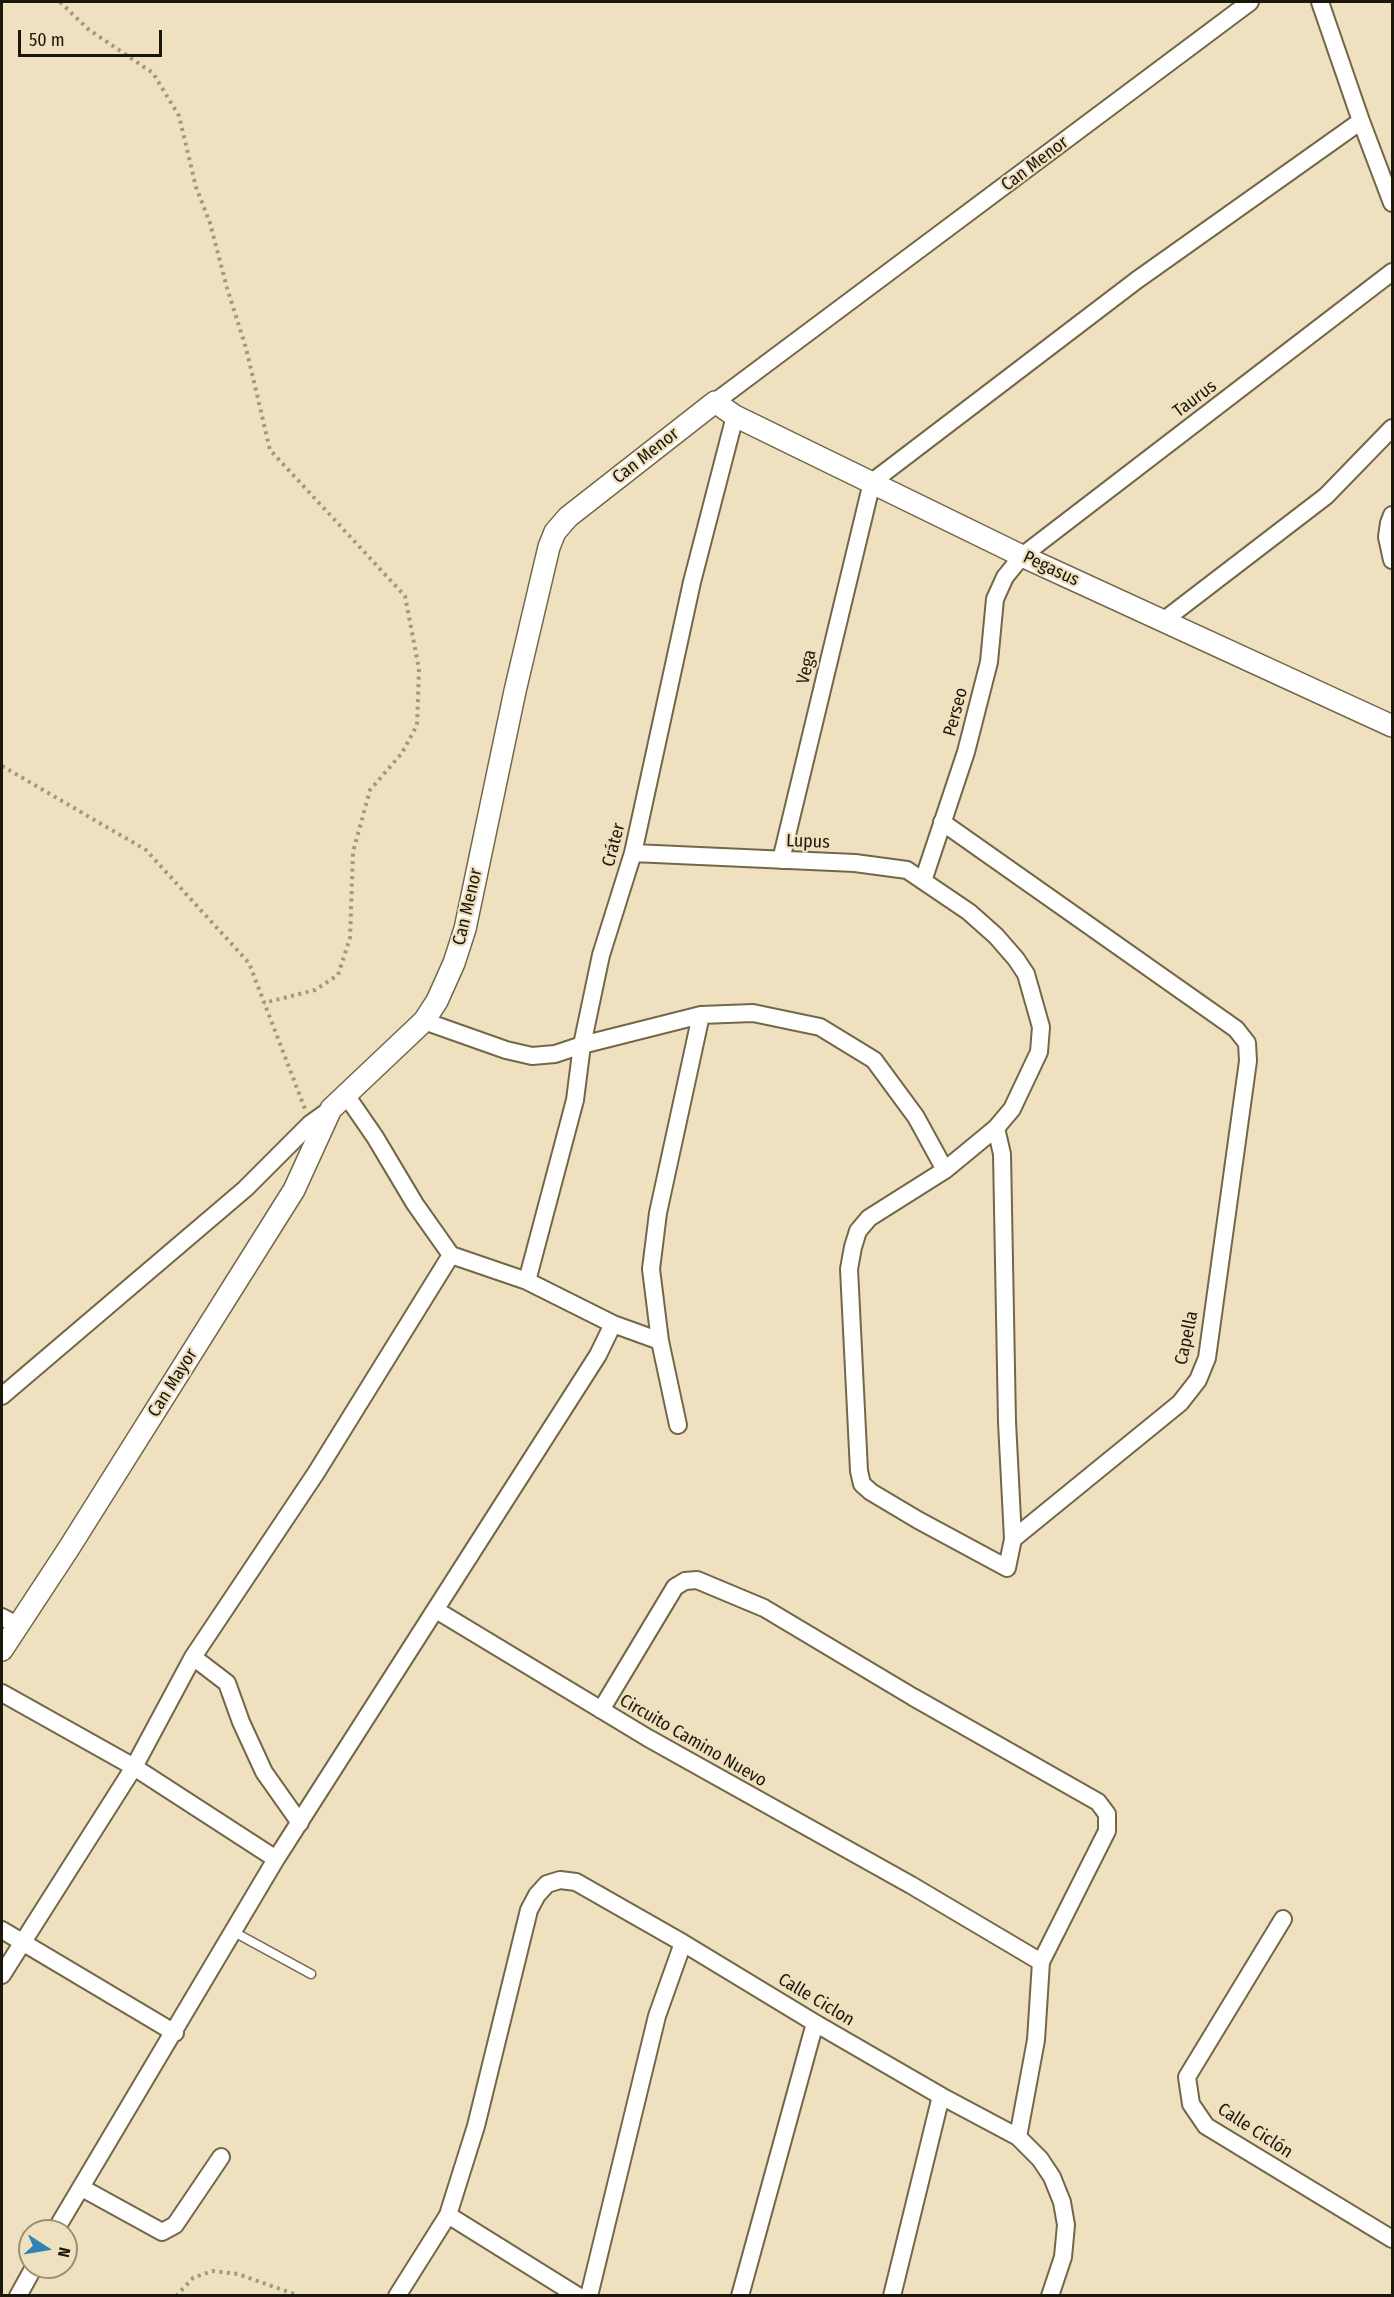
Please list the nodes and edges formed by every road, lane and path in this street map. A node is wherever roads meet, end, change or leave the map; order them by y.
1 (60, 2) edge
2 (1250, 2) edge
3 (1320, 2) edge
4 (1361, 121) junction
5 (1392, 203) edge
6 (1392, 273) edge
7 (715, 402) junction
8 (735, 416) junction
9 (1392, 428) edge
10 (872, 482) junction
11 (1392, 515) edge
12 (1022, 556) junction
13 (1392, 560) edge
14 (1163, 621) junction
15 (1392, 726) edge
16 (2, 766) edge
17 (942, 822) junction
18 (633, 853) junction
19 (781, 860) junction
20 (923, 881) junction
21 (264, 1003) junction
22 (701, 1015) junction
23 (424, 1021) junction
24 (582, 1045) junction
25 (338, 1102) junction
26 (310, 1124) junction
27 (996, 1128) junction
28 (945, 1170) junction
29 (451, 1255) junction
30 (526, 1281) junction
31 (613, 1324) junction
32 (660, 1341) junction
33 (2, 1396) edge
34 (678, 1425) dead end
35 (1013, 1539) junction
36 (436, 1611) junction
37 (9, 1621) edge
38 (2, 1650) edge
39 (193, 1657) junction
40 (2, 1693) edge
41 (601, 1710) junction
42 (134, 1767) junction
43 (300, 1823) junction
44 (276, 1859) junction
45 (1283, 1919) dead end
46 (2, 1930) edge
47 (234, 1932) junction
48 (21, 1941) junction
49 (683, 1943) junction
50 (1041, 1962) junction
51 (311, 1974) dead end
52 (2, 1975) edge
53 (815, 2024) junction
54 (175, 2033) junction
55 (941, 2096) junction
56 (1018, 2137) junction
57 (221, 2157) dead end
58 (82, 2188) junction
59 (448, 2215) junction
60 (63, 2219) edge
61 (1392, 2239) edge
62 (27, 2279) edge
63 (18, 2295) edge
64 (176, 2295) edge
65 (300, 2295) edge
66 (397, 2295) edge
67 (578, 2295) edge
68 (589, 2295) edge
69 (740, 2295) edge
70 (892, 2295) edge
71 (1050, 2295) edge

1 - 21 path
2 - 7 street, Can Menor
3 - 4 street
4 - 5 street
4 - 10 street
6 - 12 street, Taurus
7 - 8 street, Pegasus
7 - 23 street, Can Menor
8 - 10 street, Pegasus
8 - 18 street, Cráter
9 - 14 street
10 - 12 street, Pegasus
10 - 19 street, Vega
11 - 13 street
12 - 14 street, Pegasus
12 - 17 street, Perseo
14 - 15 street, Pegasus
16 - 21 path
17 - 20 street, Perseo
17 - 35 street, Capella
18 - 19 street, Lupus
18 - 24 street, Cráter
19 - 20 street, Lupus
20 - 27 street, Lupus
21 - 26 path
22 - 24 street
22 - 28 street
22 - 32 street
23 - 24 street
23 - 25 street, Can Menor
24 - 30 street, Cráter
25 - 26 street
25 - 29 street
25 - 37 street, Can Mayor
26 - 33 street
27 - 28 street, Lupus
27 - 35 street
28 - 35 street, Lupus
29 - 30 street
29 - 39 street
30 - 31 street
31 - 32 street
31 - 36 street
32 - 34 street
36 - 41 street
36 - 43 street
37 - 38 street, Can Mayor
39 - 42 street
39 - 43 street
40 - 42 street
41 - 50 street, Circuito Camino Nuevo
41 - 50 street, Circuito Camino Nuevo
42 - 44 street
42 - 48 street
43 - 44 street
44 - 47 street
45 - 61 street, Calle Ciclón
46 - 48 street
47 - 51 lane
47 - 54 street
48 - 52 street
48 - 54 street
49 - 53 street, Calle Ciclon
49 - 59 street, Calle Ciclon
49 - 68 street
50 - 56 street
53 - 55 street, Calle Ciclon
53 - 69 street
54 - 58 street
55 - 56 street, Calle Ciclon
55 - 70 street
56 - 71 street, Calle Ciclon
57 - 58 street
58 - 60 street
59 - 66 street
59 - 67 street
62 - 63 street
64 - 65 path

